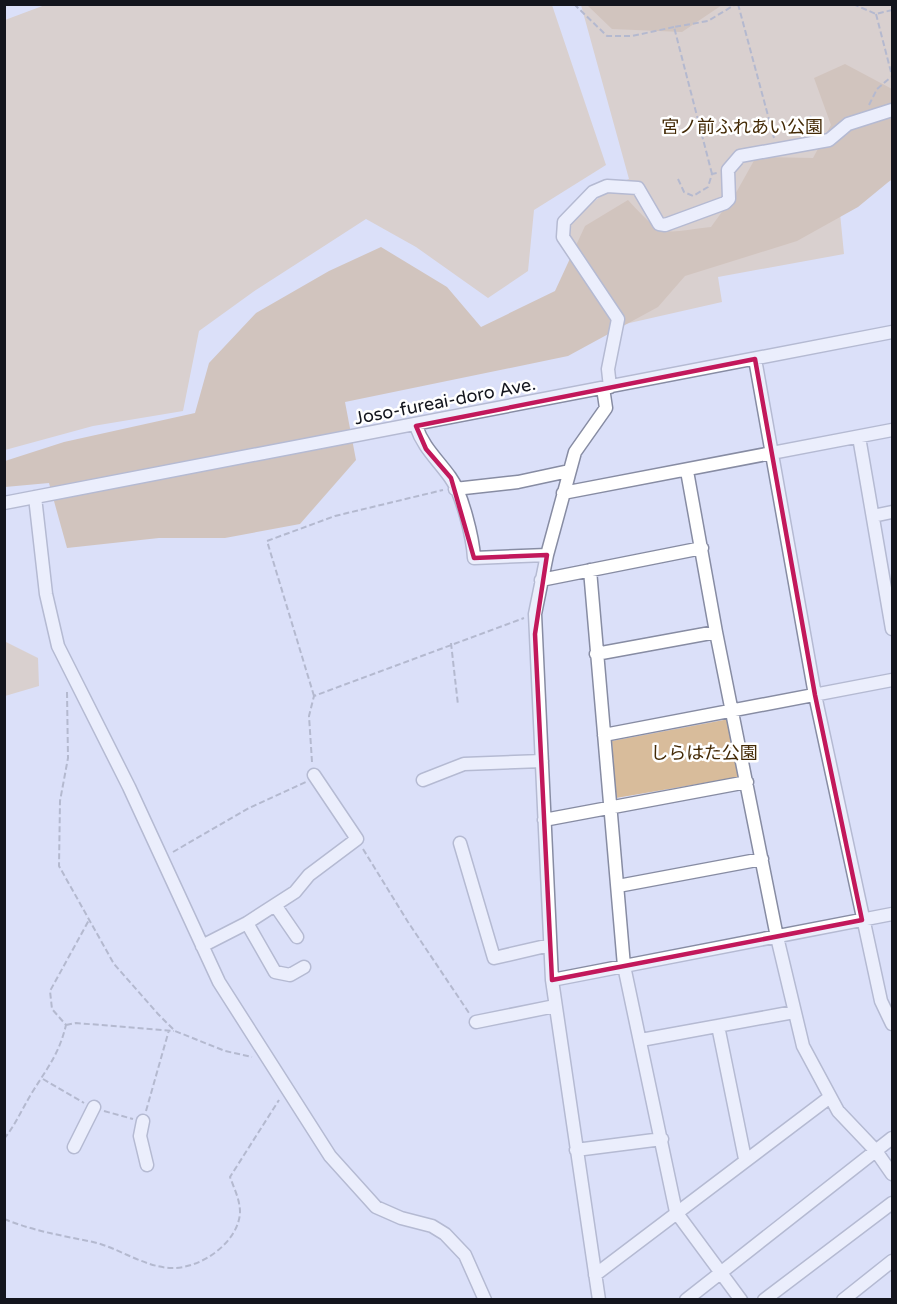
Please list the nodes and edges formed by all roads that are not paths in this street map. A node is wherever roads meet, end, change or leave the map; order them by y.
1 (892, 110) edge
2 (892, 333) edge
3 (755, 358) junction
4 (607, 388) junction
5 (416, 426) junction
6 (892, 430) edge
7 (859, 437) junction
8 (773, 454) junction
9 (569, 471) junction
10 (687, 471) junction
11 (455, 489) junction
12 (563, 493) junction
13 (35, 497) junction
14 (4, 503) edge
15 (892, 512) edge
16 (873, 516) junction
17 (702, 548) junction
18 (547, 555) junction
19 (590, 570) junction
20 (541, 580) junction
21 (889, 596) edge
22 (892, 629) edge
23 (716, 632) junction
24 (596, 654) junction
25 (892, 680) edge
26 (815, 695) junction
27 (733, 710) junction
28 (604, 735) junction
29 (542, 761) junction
30 (314, 775) road end
31 (423, 780) dead end
32 (747, 782) junction
33 (611, 808) junction
34 (544, 820) junction
35 (460, 843) dead end
36 (762, 859) junction
37 (618, 886) junction
38 (275, 905) junction
39 (892, 914) edge
40 (862, 921) junction
41 (247, 923) junction
42 (777, 937) junction
43 (297, 938) dead end
44 (550, 945) junction
45 (202, 946) junction
46 (624, 966) junction
47 (304, 967) dead end
48 (552, 980) junction
49 (555, 1006) junction
50 (794, 1012) junction
51 (476, 1022) road end
52 (892, 1024) edge
53 (718, 1026) junction
54 (641, 1040) junction
55 (830, 1097) junction
56 (94, 1107) road end
57 (142, 1121) road end
58 (892, 1138) edge
59 (662, 1139) junction
60 (74, 1147) dead end
61 (576, 1150) junction
62 (876, 1151) junction
63 (745, 1159) junction
64 (147, 1165) dead end
65 (892, 1174) edge
66 (892, 1203) edge
67 (676, 1212) junction
68 (892, 1261) edge
69 (721, 1273) junction
70 (595, 1275) junction
71 (485, 1299) edge
72 (599, 1299) edge
73 (686, 1299) edge
74 (741, 1299) edge
75 (764, 1299) edge
76 (843, 1299) edge

1 - 4 street
2 - 3 street, Joso-fureai-doro Ave.
3 - 4 street, Joso-fureai-doro Ave.
3 - 8 street
4 - 5 street, Joso-fureai-doro Ave.
4 - 9 street
5 - 11 street
5 - 13 street, Joso-fureai-doro Ave.
6 - 7 street
7 - 8 street
7 - 16 street
8 - 10 street
8 - 26 street
9 - 11 street
9 - 12 street
10 - 12 street
10 - 17 street
11 - 18 street
12 - 18 street
13 - 14 street, Joso-fureai-doro Ave.
13 - 45 street
15 - 16 street
16 - 21 street
17 - 19 street
17 - 23 street
18 - 20 street
19 - 20 street
19 - 24 street
20 - 29 street
21 - 22 street
23 - 24 street
23 - 27 street
24 - 28 street
25 - 26 street
26 - 27 street
26 - 40 street
27 - 28 street
27 - 32 street
28 - 33 street
29 - 31 street
29 - 34 street
30 - 38 street
32 - 33 street
32 - 36 street
33 - 34 street
33 - 37 street
34 - 44 street
35 - 44 street
36 - 37 street
36 - 42 street
37 - 46 street
38 - 41 street
38 - 43 street
39 - 40 street
40 - 42 street
40 - 52 street
41 - 45 street
41 - 47 street
42 - 46 street
42 - 50 street
44 - 48 street
45 - 71 street
46 - 48 street
46 - 54 street
48 - 49 street
49 - 51 street
49 - 61 street
50 - 53 street
50 - 55 street
53 - 54 street
53 - 63 street
54 - 59 street
55 - 62 street
55 - 63 street
56 - 60 street
57 - 64 street
58 - 62 street
59 - 61 street
59 - 67 street
61 - 70 street
62 - 65 street
62 - 69 street
63 - 67 street
66 - 75 street
67 - 69 street
67 - 70 street
68 - 76 street
69 - 73 street
69 - 74 street
70 - 72 street

